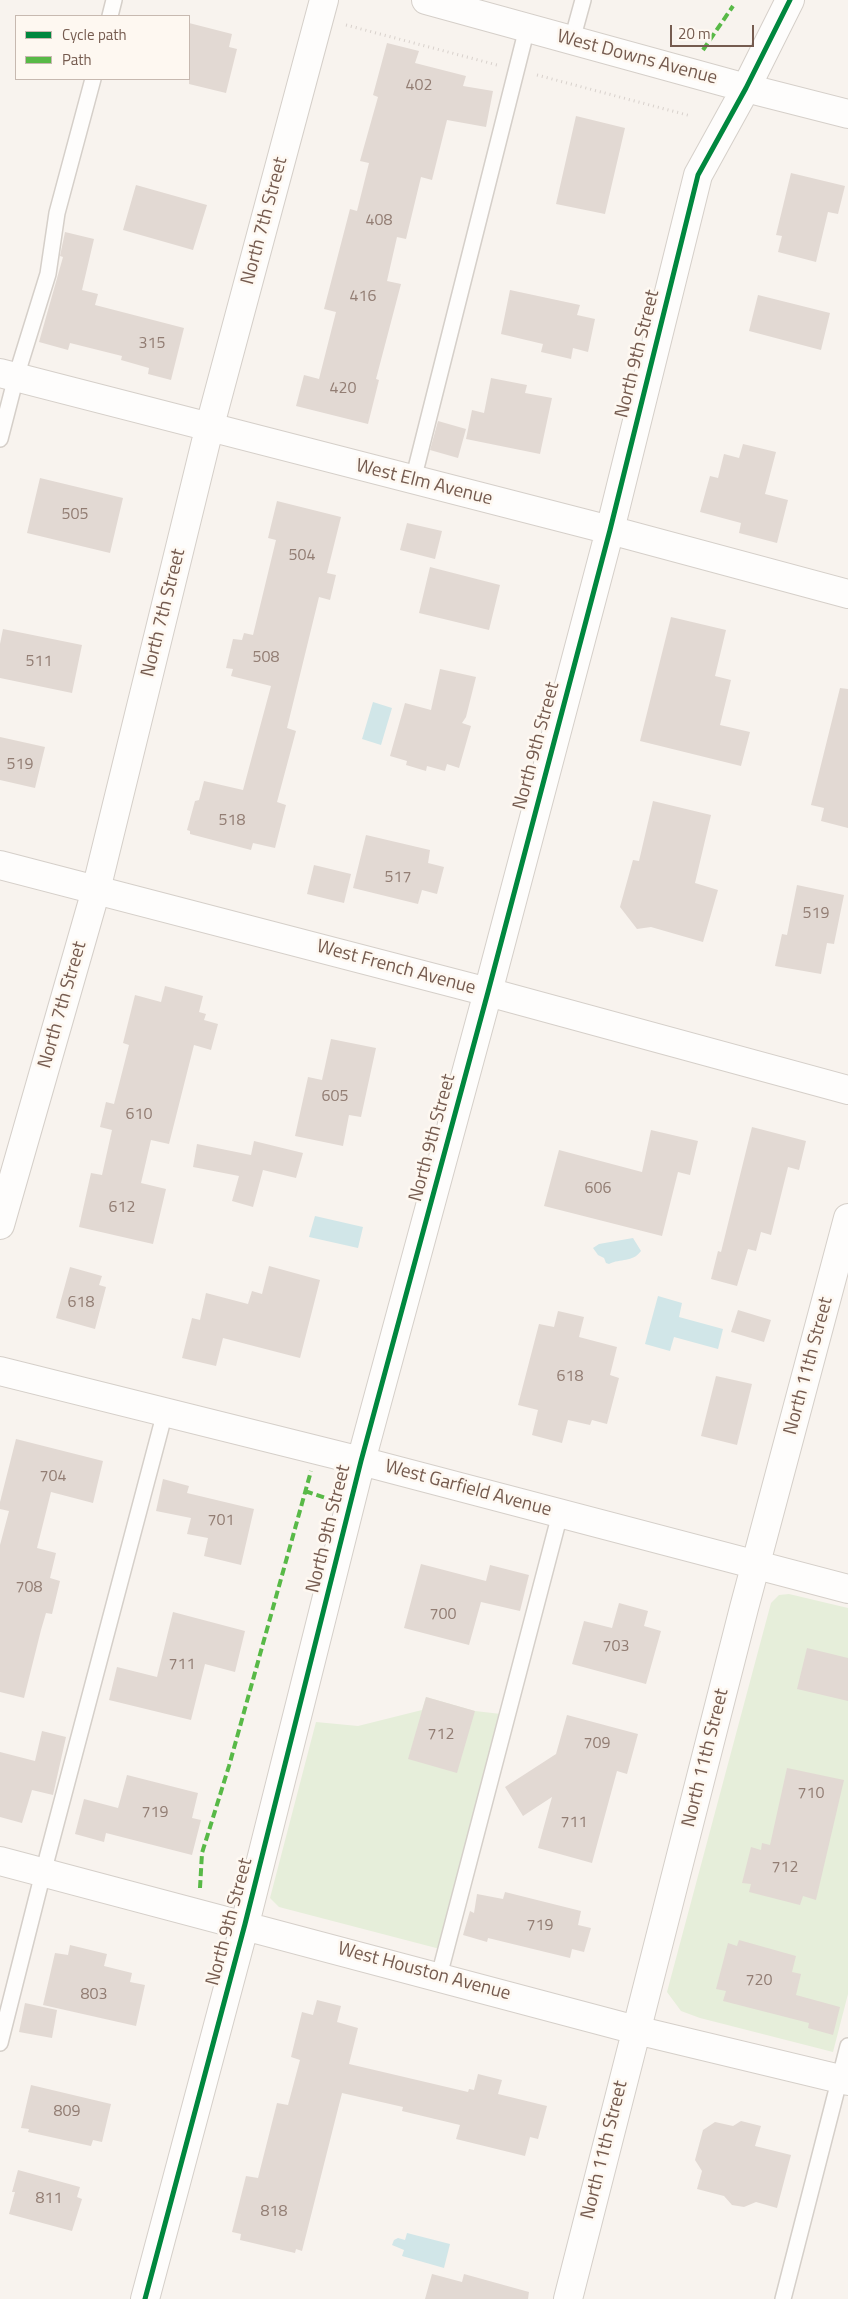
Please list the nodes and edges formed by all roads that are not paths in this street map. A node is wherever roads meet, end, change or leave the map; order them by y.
1 (114, 0) edge
2 (324, 0) edge
3 (426, 0) edge
4 (583, 0) edge
5 (790, 0) edge
6 (110, 15) edge
7 (527, 28) junction
8 (572, 40) junction
9 (93, 80) edge
10 (746, 88) junction
11 (848, 114) edge
12 (8, 375) edge
13 (210, 429) junction
14 (0, 439) edge
15 (414, 480) junction
16 (610, 530) junction
17 (848, 594) edge
18 (0, 865) edge
19 (96, 890) junction
20 (488, 992) junction
21 (848, 1090) edge
22 (848, 1218) edge
23 (0, 1225) edge
24 (0, 1371) edge
25 (165, 1412) junction
26 (361, 1461) junction
27 (560, 1514) junction
28 (756, 1565) junction
29 (848, 1589) edge
30 (0, 1861) edge
31 (43, 1873) junction
32 (245, 1924) junction
33 (439, 1976) junction
34 (636, 2030) junction
35 (0, 2043) edge
36 (848, 2046) edge
37 (844, 2080) edge
38 (145, 2299) edge
39 (568, 2299) edge
40 (783, 2299) edge

1 - 6 lane
2 - 13 street, North 7th Street
3 - 7 street, West Downs Avenue
4 - 8 lane
5 - 10 street, North 9th Street
7 - 8 street, West Downs Avenue
7 - 15 lane
8 - 10 street, West Downs Avenue
9 - 12 lane
10 - 11 street, West Downs Avenue
10 - 16 street, North 9th Street
12 - 13 street, West Elm Avenue
12 - 14 lane
13 - 15 street, West Elm Avenue
13 - 19 street, North 7th Street
15 - 16 street, West Elm Avenue
16 - 17 street, West Elm Avenue
16 - 20 street, North 9th Street
18 - 19 street, West French Avenue
19 - 20 street, West French Avenue
19 - 23 street, North 7th Street
20 - 21 street, West French Avenue
20 - 26 street, North 9th Street
22 - 28 street, North 11th Street
24 - 25 street, West Garfield Avenue
25 - 26 street, West Garfield Avenue
25 - 31 lane
26 - 27 street, West Garfield Avenue
26 - 32 street, North 9th Street
27 - 28 street, West Garfield Avenue
27 - 33 lane
28 - 29 street, West Garfield Avenue
28 - 34 street, North 11th Street
30 - 31 street, West Houston Avenue
31 - 32 street, West Houston Avenue
31 - 35 lane
32 - 33 street, West Houston Avenue
32 - 38 street, North 9th Street
33 - 34 street, West Houston Avenue
34 - 37 street, West Houston Avenue
34 - 39 street, North 11th Street
36 - 37 lane
37 - 40 lane

